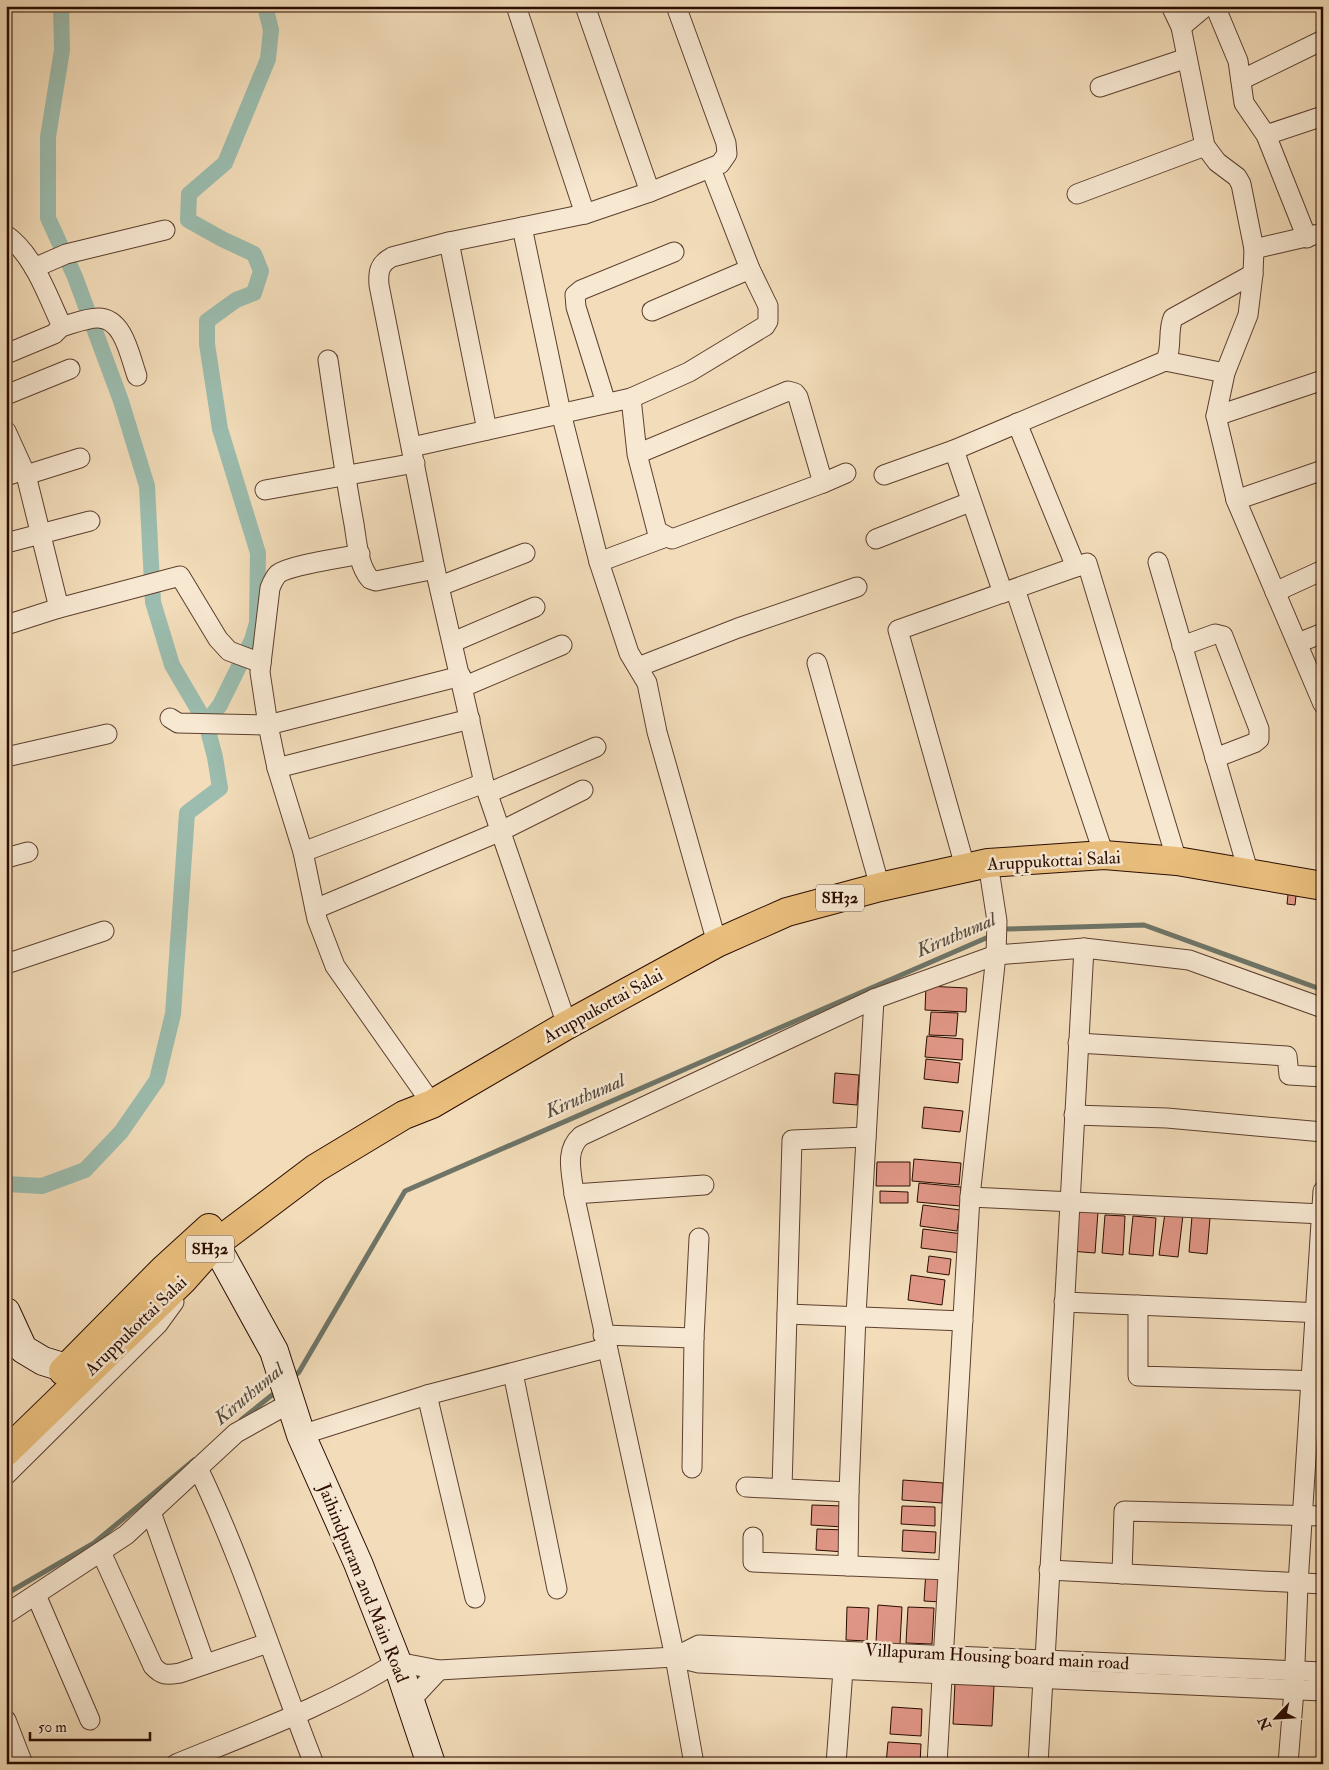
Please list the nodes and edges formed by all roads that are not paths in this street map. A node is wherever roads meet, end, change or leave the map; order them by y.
1 (516, 6) edge
2 (584, 6) edge
3 (676, 6) edge
4 (1170, 6) edge
5 (1206, 6) edge
6 (1215, 6) edge
7 (1181, 27) junction
8 (1323, 40) edge
9 (1188, 58) junction
10 (1241, 80) junction
11 (1100, 87) dead end
12 (1322, 118) edge
13 (1266, 135) junction
14 (1206, 146) junction
15 (711, 168) junction
16 (650, 192) junction
17 (1077, 194) dead end
18 (585, 214) junction
19 (522, 227) junction
20 (165, 230) dead end
21 (6, 235) edge
22 (1315, 236) edge
23 (449, 242) junction
24 (1254, 249) junction
25 (674, 252) dead end
26 (34, 268) junction
27 (750, 269) junction
28 (1253, 274) junction
29 (652, 312) dead end
30 (69, 325) junction
31 (6, 354) edge
32 (328, 360) dead end
33 (1165, 361) junction
34 (70, 369) dead end
35 (1225, 373) junction
36 (137, 376) dead end
37 (1323, 380) edge
38 (6, 394) edge
39 (631, 398) junction
40 (606, 403) junction
41 (561, 413) junction
42 (1216, 416) junction
43 (1017, 423) junction
44 (487, 430) junction
45 (6, 431) edge
46 (954, 450) junction
47 (637, 454) junction
48 (413, 455) junction
49 (80, 458) dead end
50 (1323, 470) edge
51 (846, 473) dead end
52 (19, 474) edge
53 (345, 475) junction
54 (884, 475) dead end
55 (823, 483) junction
56 (265, 490) dead end
57 (1236, 500) junction
58 (970, 502) junction
59 (90, 521) dead end
60 (41, 533) junction
61 (666, 538) junction
62 (876, 539) dead end
63 (6, 543) edge
64 (525, 553) dead end
65 (360, 554) junction
66 (599, 562) junction
67 (1158, 562) dead end
68 (1076, 567) junction
69 (1323, 570) edge
70 (438, 578) junction
71 (857, 587) dead end
72 (1009, 591) junction
73 (1275, 592) junction
74 (535, 607) dead end
75 (60, 608) junction
76 (6, 625) edge
77 (1323, 634) edge
78 (453, 642) junction
79 (1298, 643) junction
80 (562, 645) dead end
81 (1182, 646) junction
82 (255, 662) junction
83 (817, 663) dead end
84 (638, 667) junction
85 (462, 682) junction
86 (1321, 696) edge
87 (170, 718) dead end
88 (470, 719) junction
89 (268, 725) junction
90 (107, 734) dead end
91 (596, 747) dead end
92 (6, 757) edge
93 (1215, 758) junction
94 (277, 768) junction
95 (486, 788) junction
96 (582, 790) dead end
97 (501, 831) junction
98 (28, 852) dead end
99 (303, 852) junction
100 (1104, 855) junction
101 (6, 858) edge
102 (1177, 860) junction
103 (977, 866) junction
104 (1249, 874) junction
105 (1323, 886) edge
106 (880, 887) junction
107 (315, 909) junction
108 (104, 931) dead end
109 (717, 943) junction
110 (1084, 948) junction
111 (996, 949) junction
112 (6, 964) edge
113 (874, 999) junction
114 (1323, 1008) edge
115 (568, 1025) junction
116 (1078, 1042) junction
117 (1323, 1077) edge
118 (432, 1104) junction
119 (404, 1115) junction
120 (1074, 1115) junction
121 (1323, 1132) edge
122 (866, 1137) junction
123 (704, 1185) dead end
124 (1323, 1191) edge
125 (574, 1194) junction
126 (970, 1197) junction
127 (1069, 1202) junction
128 (1322, 1214) edge
129 (699, 1238) dead end
130 (215, 1244) junction
131 (183, 1280) junction
132 (1064, 1302) junction
133 (1138, 1305) junction
134 (6, 1312) edge
135 (1319, 1313) edge
136 (787, 1314) junction
137 (856, 1315) junction
138 (963, 1321) junction
139 (694, 1338) junction
140 (604, 1342) junction
141 (66, 1368) junction
142 (514, 1373) junction
143 (1317, 1381) edge
144 (427, 1395) junction
145 (290, 1403) junction
146 (301, 1435) junction
147 (10, 1448) edge
148 (198, 1468) junction
149 (692, 1468) dead end
150 (6, 1475) edge
151 (746, 1487) dead end
152 (782, 1488) junction
153 (849, 1492) junction
154 (151, 1512) junction
155 (1303, 1515) junction
156 (1323, 1516) edge
157 (753, 1537) dead end
158 (101, 1552) junction
159 (848, 1566) junction
160 (948, 1570) junction
161 (1049, 1570) junction
162 (1122, 1574) junction
163 (1298, 1584) junction
164 (1323, 1584) edge
165 (557, 1589) dead end
166 (36, 1595) junction
167 (475, 1598) dead end
168 (6, 1614) edge
169 (268, 1643) junction
170 (944, 1654) junction
171 (675, 1656) junction
172 (1045, 1660) junction
173 (396, 1662) junction
174 (205, 1664) junction
175 (439, 1670) junction
176 (843, 1670) junction
177 (1295, 1670) junction
178 (1323, 1672) edge
179 (944, 1674) junction
180 (1043, 1679) junction
181 (1294, 1690) junction
182 (1323, 1692) edge
183 (410, 1701) junction
184 (294, 1715) junction
185 (6, 1720) edge
186 (90, 1720) dead end
187 (23, 1764) edge
188 (176, 1764) edge
189 (314, 1764) edge
190 (431, 1764) edge
191 (694, 1764) edge
192 (836, 1764) edge
193 (937, 1764) edge
194 (1038, 1764) edge
195 (1288, 1764) edge

1 - 18 street
2 - 16 street
3 - 15 street
4 - 7 street
5 - 7 street
6 - 10 street
7 - 9 street
8 - 10 street
9 - 11 street
9 - 14 street
10 - 13 street
12 - 13 street
13 - 22 street
14 - 17 street
14 - 24 street
15 - 16 street
15 - 27 street
16 - 18 street
18 - 19 street
19 - 23 street
19 - 41 street
20 - 26 street
21 - 26 street
22 - 24 street
23 - 44 street
23 - 48 street
24 - 28 street
25 - 40 street
26 - 30 street
27 - 29 street
27 - 39 street
28 - 33 street
28 - 35 street
30 - 31 street
30 - 36 street
32 - 53 street
33 - 35 street
33 - 43 street
34 - 38 street
35 - 42 street
37 - 42 street
39 - 40 street
39 - 47 street
40 - 41 street
41 - 44 street
41 - 66 street
42 - 57 street
43 - 46 street
43 - 68 street
44 - 48 street
45 - 52 street
46 - 54 street
46 - 58 street
47 - 55 street
47 - 61 street
48 - 53 street
48 - 70 street
49 - 52 street
50 - 57 street
51 - 55 street
52 - 60 street
53 - 56 street
53 - 65 street
55 - 61 street
57 - 73 street
58 - 62 street
58 - 72 street
59 - 60 street
60 - 63 street
60 - 75 street
61 - 66 street
64 - 70 street
65 - 70 street
65 - 82 street
66 - 84 street
67 - 81 street
68 - 72 street
68 - 102 street
69 - 73 street
70 - 78 street
71 - 84 street
72 - 100 street
72 - 103 street
73 - 79 street
74 - 78 street
75 - 76 street
75 - 82 street
77 - 79 street
78 - 85 street
79 - 86 street
80 - 85 street
81 - 93 street
81 - 93 street
82 - 89 street
83 - 106 street
84 - 109 street
85 - 88 street
85 - 89 street
87 - 89 street
88 - 94 street
88 - 95 street
89 - 94 street
90 - 92 street
91 - 95 street
93 - 104 street
94 - 99 street
95 - 97 street
95 - 99 street
96 - 97 street
97 - 107 street
97 - 115 street
98 - 101 street
99 - 107 street
100 - 102 main road, Aruppukottai Salai / SH32
100 - 103 main road, Aruppukottai Salai / SH32
102 - 104 main road, Aruppukottai Salai / SH32
103 - 106 main road, Aruppukottai Salai / SH32
103 - 111 street
104 - 105 main road, Aruppukottai Salai / SH32
106 - 109 main road, Aruppukottai Salai / SH32
107 - 118 street
108 - 112 street
109 - 115 main road, Aruppukottai Salai / SH32
110 - 111 street
110 - 114 street
110 - 116 street
111 - 113 street
111 - 126 street
113 - 122 street
113 - 125 street
115 - 118 main road, Aruppukottai Salai / SH32
116 - 117 street
116 - 120 street
118 - 119 main road, Aruppukottai Salai / SH32
119 - 130 main road, Aruppukottai Salai / SH32
119 - 141 main road
120 - 121 street
120 - 127 street
122 - 136 street
122 - 137 street
123 - 125 street
124 - 128 street
125 - 140 street
126 - 127 street
126 - 138 street
127 - 128 street
127 - 132 street
128 - 135 street
129 - 139 street
130 - 131 main road, Aruppukottai Salai / SH32
130 - 145 street, Jaihindpuram 2nd Main Road
131 - 147 main road, Aruppukottai Salai / SH32
131 - 150 street
132 - 133 street
132 - 161 street
133 - 135 street
133 - 143 street
134 - 141 street
135 - 143 street
136 - 137 street
136 - 152 street
137 - 138 street
137 - 153 street
138 - 160 street
139 - 140 street
139 - 149 street
140 - 142 street
140 - 171 street
141 - 147 main road
142 - 144 street
142 - 165 street
143 - 155 street
144 - 146 street
144 - 167 street
145 - 146 street, Jaihindpuram 2nd Main Road
145 - 148 street
146 - 173 street, Jaihindpuram 2nd Main Road
148 - 154 street
148 - 169 street
151 - 152 street
152 - 153 street
153 - 159 street
154 - 158 street
154 - 174 street
155 - 156 street
155 - 162 street
155 - 163 street
157 - 159 street
158 - 166 street
158 - 174 street
159 - 160 street
160 - 170 street
161 - 162 street
161 - 172 street
162 - 163 street
163 - 164 street
163 - 177 street
166 - 168 street
166 - 186 street
169 - 174 street
169 - 184 street
170 - 171 street, Villapuram Housing board main road
170 - 172 street, Villapuram Housing board main road
170 - 179 street
171 - 175 street, Villapuram Housing board main road
171 - 176 street, Villapuram Housing board main road
171 - 191 street
172 - 177 street, Villapuram Housing board main road
173 - 175 street, Villapuram Housing board main road
173 - 183 street, Jaihindpuram 2nd Main Road
173 - 184 street
175 - 183 street
176 - 179 street, Villapuram Housing board main road
176 - 192 street
177 - 178 street, Villapuram Housing board main road
177 - 181 street
179 - 180 street, Villapuram Housing board main road
179 - 193 street
180 - 181 street, Villapuram Housing board main road
180 - 194 street
181 - 182 street, Villapuram Housing board main road
181 - 195 street
183 - 190 street, Jaihindpuram 2nd Main Road
184 - 188 street
184 - 189 street
185 - 187 street

